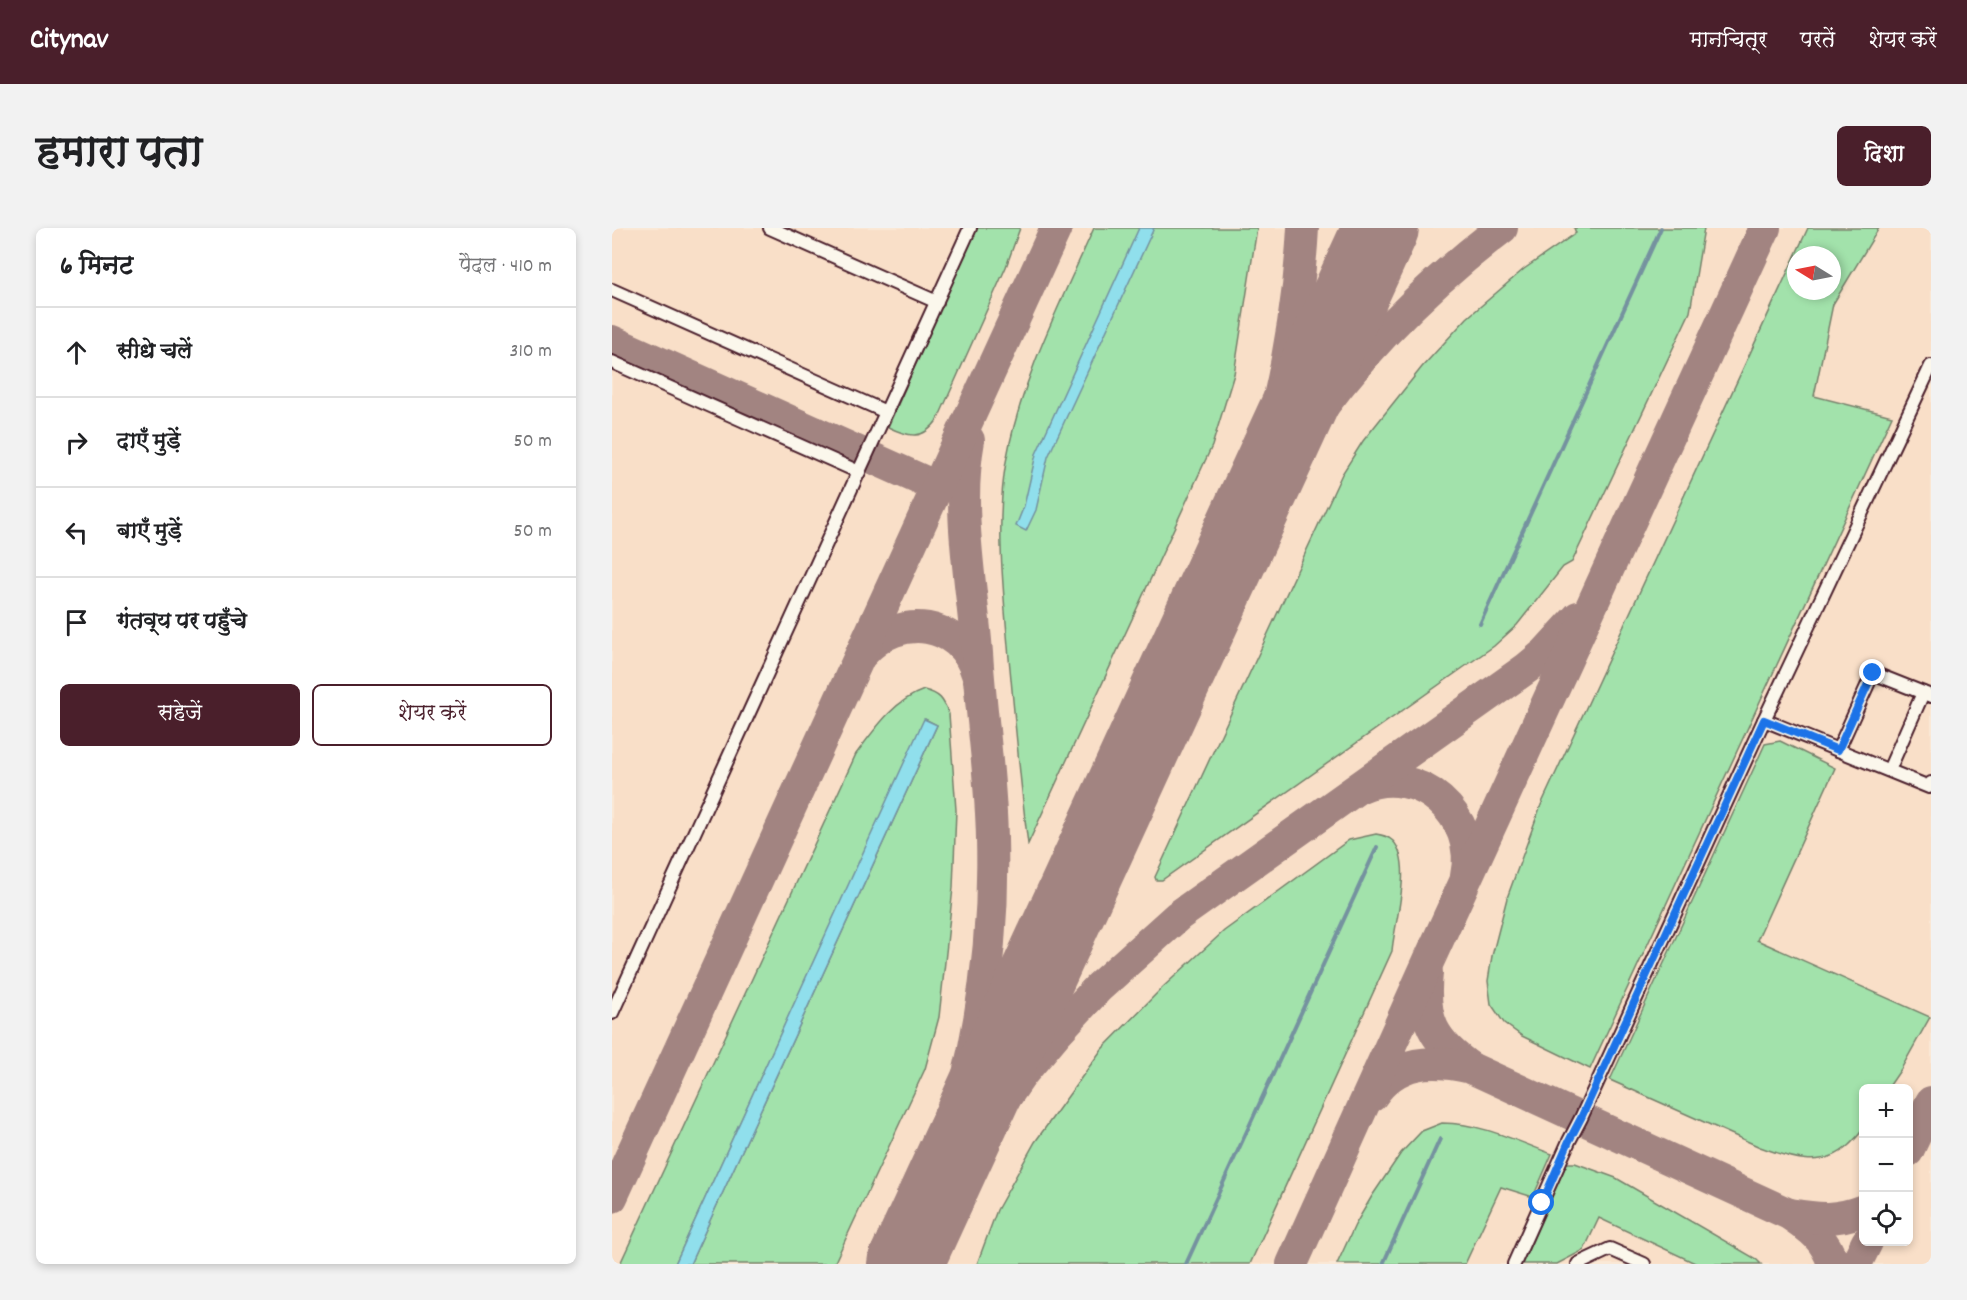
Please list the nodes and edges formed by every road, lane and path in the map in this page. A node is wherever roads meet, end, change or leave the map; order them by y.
1 (770, 228) edge
2 (970, 228) edge
3 (612, 290) edge
4 (937, 302) junction
5 (612, 362) edge
6 (1931, 366) edge
7 (886, 412) junction
8 (859, 472) junction
9 (1927, 695) edge
10 (1764, 720) junction
11 (1838, 750) junction
12 (1889, 770) junction
13 (1931, 783) edge
14 (612, 1013) edge
15 (1514, 1264) edge
16 (1578, 1264) edge
17 (1644, 1264) edge

1 - 4 lane
2 - 4 lane
3 - 7 lane
4 - 7 lane
5 - 8 lane
6 - 10 lane
7 - 8 lane
8 - 14 lane
9 - 11 lane
9 - 12 lane
10 - 11 lane
10 - 15 lane
11 - 12 lane
12 - 13 lane
16 - 17 lane

